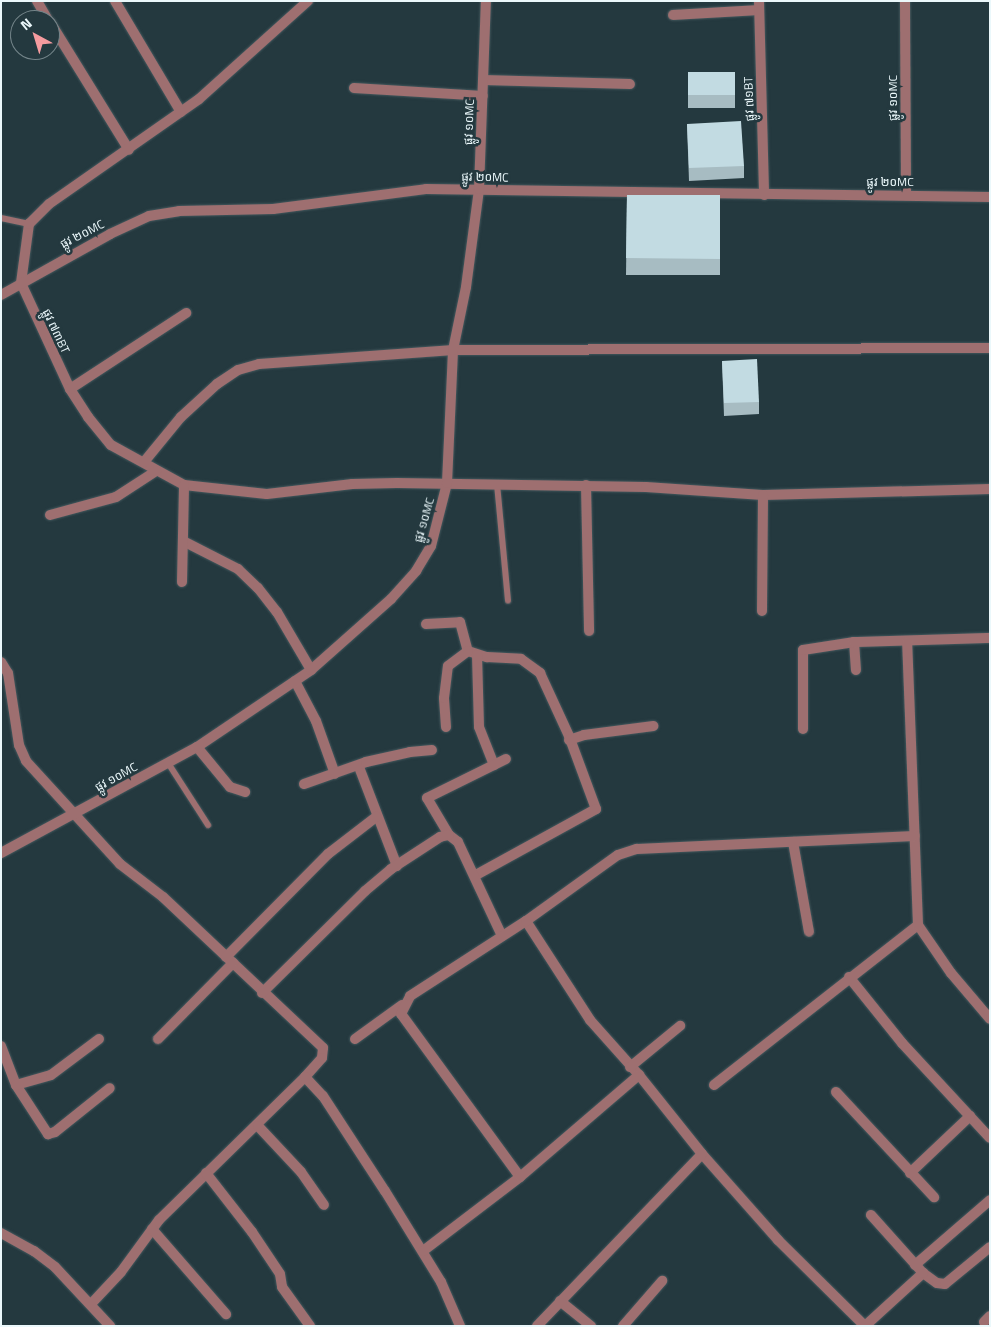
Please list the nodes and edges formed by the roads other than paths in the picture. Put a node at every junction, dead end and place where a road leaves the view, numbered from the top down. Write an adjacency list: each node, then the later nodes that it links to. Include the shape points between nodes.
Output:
1 (115, 1): 12 (street)
2 (486, 1): 8 (street, ផ្លូវ ១០MC)
3 (904, 1): 15 (street, ផ្លូវ ១០MC)
4 (302, 3): 12 (street)
5 (759, 6): 6 (street); 16 (street, ផ្លូវ ៧១BT)
6 (673, 15)
7 (60, 39): 13 (street)
8 (483, 80): 9 (street); 11 (street, ផ្លូវ ១០MC)
9 (630, 84)
10 (354, 88): 11 (street)
11 (483, 96): 14 (street, ផ្លូវ ១០MC)
12 (181, 112): 13 (street)
13 (129, 150): 19 (street, via 70,188)
14 (479, 189): 16 (street, ផ្លូវ ២០MC); 20 (street, ផ្លូវ ២០MC, via 426,189 273,209 178,211 149,216); 24 (street, ផ្លូវ ១០MC, via 466,288)
15 (906, 194): 16 (street, ផ្លូវ ២០MC); 17 (street, ផ្លូវ ២០MC)
16 (764, 196)
17 (990, 197)
18 (1, 218): 19 (lane)
19 (29, 224): 20 (street)
20 (21, 283): 21 (street, ផ្លូវ ២០MC); 25 (street, ផ្លូវ ៧៣BT)
21 (1, 295)
22 (186, 313): 25 (street)
23 (990, 348): 24 (street)
24 (453, 350): 26 (street, via 259,364 238,370 217,384 181,417); 28 (street, ផ្លូវ ១០MC)
25 (70, 389): 26 (street, ផ្លូវ ៧៣BT, via 110,445)
26 (144, 462): 27 (street, ផ្លូវ ៧៣BT)
27 (156, 471): 30 (street, ផ្លូវ ៧៣BT); 34 (street, via 116,497)
28 (447, 483): 29 (street, ផ្លូវ ៧៣BT); 30 (street, ផ្លូវ ៧៣BT, via 352,484 267,494); 46 (street, ផ្លូវ ១០MC, via 431,546 416,571 354,636)
29 (497, 484): 31 (street, ផ្លូវ ៧៣BT); 37 (lane)
30 (184, 485): 35 (street)
31 (586, 486): 33 (street, ផ្លូវ ៧៣BT); 40 (street)
32 (990, 489): 33 (street, ផ្លូវ ៧៣BT)
33 (763, 495): 38 (street)
34 (50, 515)
35 (183, 541): 36 (street); 46 (street, via 238,569 258,588 277,612)
36 (182, 582)
37 (508, 600)
38 (762, 611)
39 (426, 624): 44 (street, via 460,622)
40 (589, 631)
41 (990, 638): 43 (street)
42 (854, 642): 43 (street); 47 (street); 51 (street, via 803,650)
43 (907, 642): 66 (street)
44 (472, 653): 50 (street, via 448,666 444,698); 52 (street, via 529,663 540,673); 57 (street, via 479,727)
45 (1, 662): 62 (street, via 8,673 26,762)
46 (311, 670): 48 (street, ផ្លូវ ១០MC)
47 (856, 670)
48 (295, 681): 53 (street, ផ្លូវ ១០MC); 59 (street, via 316,721)
49 (653, 726): 52 (street)
50 (446, 727)
51 (802, 729)
52 (569, 740): 70 (street, via 596,809)
53 (197, 747): 56 (street, ផ្លូវ ១០MC); 61 (street, via 230,788)
54 (432, 750): 58 (street, via 366,762)
55 (506, 759): 57 (street)
56 (168, 763): 62 (street, ផ្លូវ ១០MC); 64 (lane)
57 (494, 765): 65 (street, via 427,798)
58 (358, 767): 59 (street); 63 (street)
59 (335, 774): 60 (street)
60 (304, 784)
61 (245, 792)
62 (74, 815): 68 (street, ផ្លូវ ១០MC); 75 (street, via 120,864 163,897)
63 (376, 817): 69 (street); 75 (street, via 328,854)
64 (208, 825)
65 (449, 835): 69 (street, via 440,837); 70 (street, via 458,842)
66 (915, 836): 67 (street); 72 (street)
67 (793, 842): 71 (street, via 637,849 618,855); 73 (street)
68 (1, 853)
69 (397, 866): 77 (street, via 365,892)
70 (476, 875): 74 (street)
71 (526, 921): 74 (street); 85 (street, via 590,1020)
72 (918, 925): 76 (street); 79 (street, via 951,973)
73 (809, 932)
74 (502, 936): 78 (street, via 410,996)
75 (229, 960): 77 (street); 81 (street)
76 (848, 977): 89 (street); 92 (street, via 902,1043)
77 (262, 993): 87 (street, via 323,1048 322,1058)
78 (402, 1005): 82 (street); 98 (street, via 401,1014 407,1025)
79 (990, 1019)
80 (680, 1026): 85 (street)
81 (158, 1039)
82 (355, 1039)
83 (100, 1040): 88 (street, via 51,1075)
84 (1, 1046): 88 (street)
85 (630, 1067): 86 (street)
86 (640, 1075): 95 (street); 98 (street)
87 (305, 1077): 93 (street); 106 (street, via 323,1096)
88 (16, 1085): 90 (street, via 48,1134 55,1132)
89 (714, 1085)
90 (110, 1088)
91 (836, 1092): 97 (street)
92 (970, 1116): 94 (street); 97 (street)
93 (258, 1126): 96 (street); 101 (street, via 301,1172)
94 (990, 1138)
95 (702, 1154): 110 (street); 119 (street, via 778,1240)
96 (206, 1173): 103 (street); 113 (street, via 280,1274 282,1287)
97 (910, 1174): 99 (street)
98 (520, 1177): 106 (street)
99 (934, 1197)
100 (990, 1200): 107 (street)
101 (324, 1205)
102 (871, 1216): 107 (street)
103 (152, 1229): 111 (street, via 121,1272); 112 (street)
104 (1, 1233): 111 (street, via 34,1251)
105 (990, 1247): 108 (street, via 945,1284 937,1283)
106 (422, 1251): 115 (street)
107 (915, 1265): 108 (street)
108 (923, 1273): 119 (street)
109 (662, 1280): 118 (street)
110 (560, 1300): 116 (street); 117 (street)
111 (91, 1304): 114 (street)
112 (226, 1314)
113 (305, 1324)
114 (110, 1326)
115 (460, 1326)
116 (536, 1326)
117 (591, 1326)
118 (623, 1326)
119 (865, 1326)

